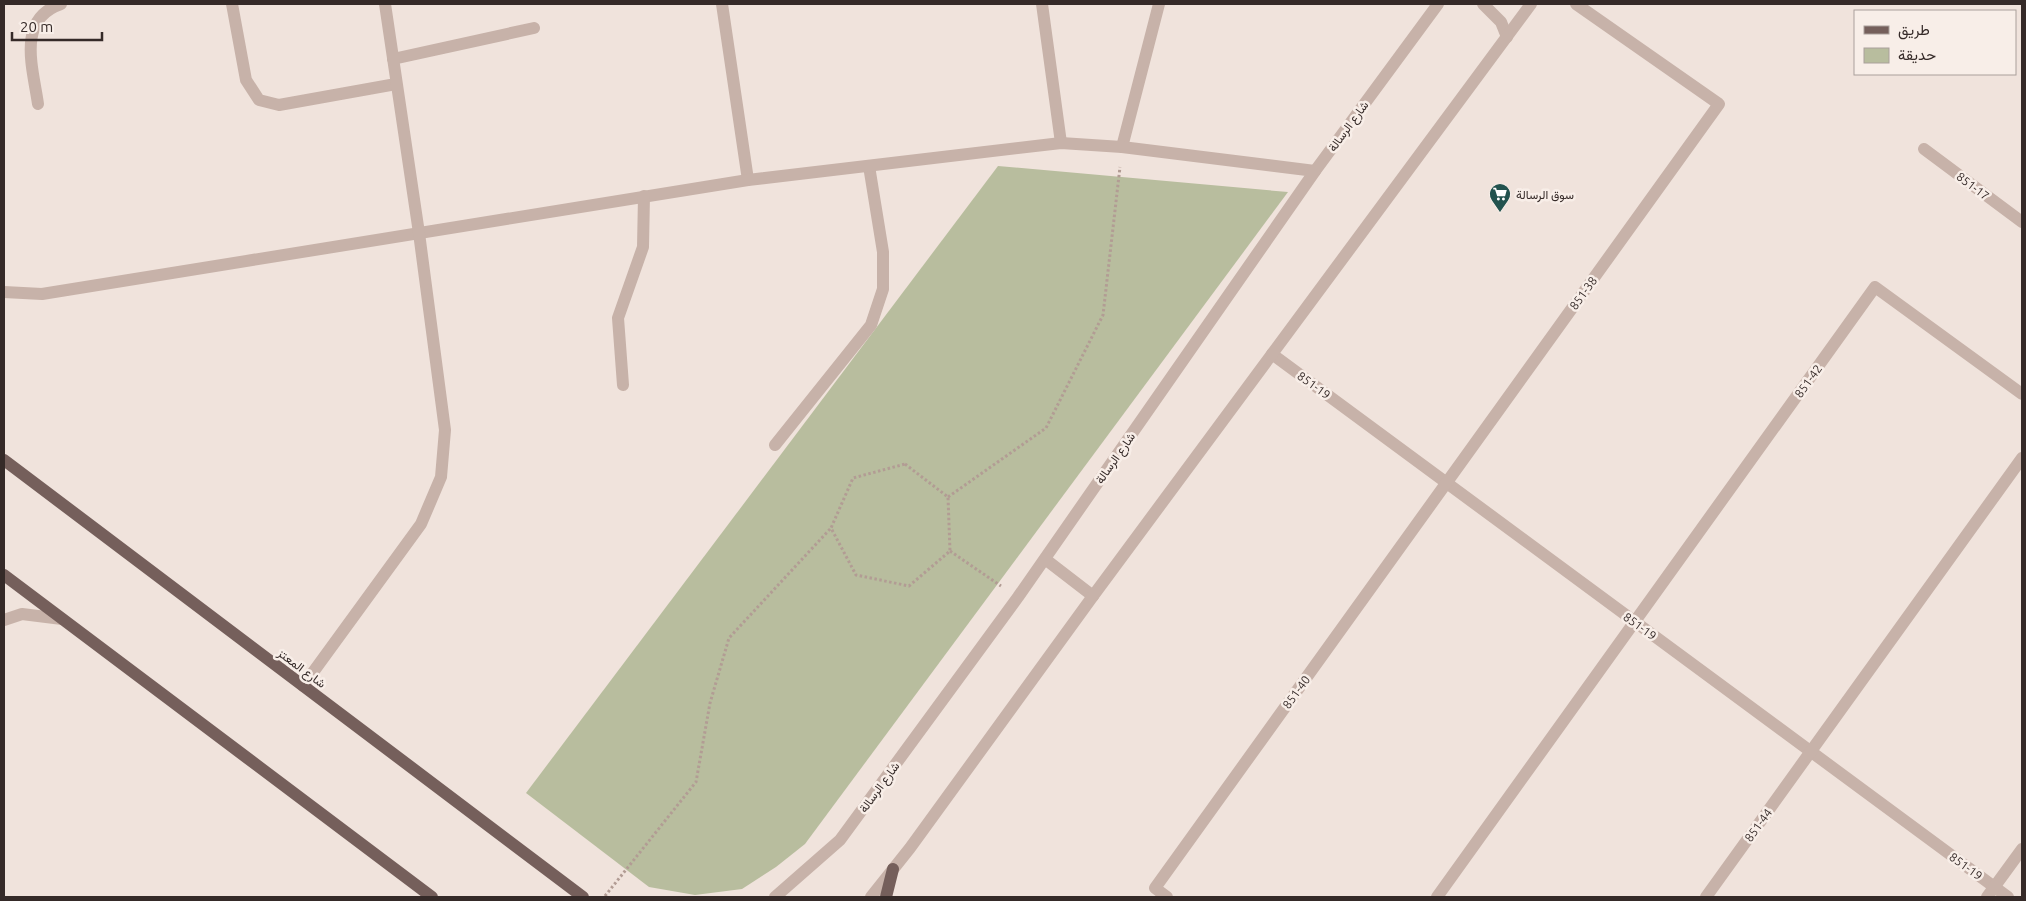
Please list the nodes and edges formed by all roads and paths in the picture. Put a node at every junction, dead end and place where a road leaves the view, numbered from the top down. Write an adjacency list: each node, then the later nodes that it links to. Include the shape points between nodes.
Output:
1 (61, 4): 15 (street, via 48,8 35,23 29,45)
2 (232, 4): 14 (street, via 246,80 259,100 279,105)
3 (385, 4): 13 (street)
4 (722, 4): 21 (street)
5 (1042, 4): 16 (street)
6 (1159, 4): 17 (street)
7 (1438, 4): 20 (street, شارع الرسالة)
8 (1483, 4): 12 (street, via 1501,22)
9 (1531, 4): 12 (street)
10 (1576, 4): 32 (street, 851-38, via 1719,104)
11 (534, 28): 13 (street)
12 (1507, 37): 26 (street)
13 (393, 58): 14 (street)
14 (396, 84): 24 (street)
15 (38, 104)
16 (1061, 143): 17 (street); 19 (street)
17 (1122, 147): 20 (street); 33 (path, via 1103,315 1046,428)
18 (1924, 149): 23 (street, 851-17)
19 (869, 166): 21 (street); 29 (street, via 883,270 883,289 871,325)
20 (1314, 171): 36 (street, شارع الرسالة)
21 (748, 180): 22 (street)
22 (644, 196): 24 (street); 27 (street, via 643,247 618,318)
23 (2022, 222)
24 (419, 232): 25 (street, via 42,294); 43 (street, via 445,430 441,477 421,524)
25 (4, 292)
26 (1272, 354): 32 (street, 851-19); 38 (street)
27 (623, 385)
28 (2022, 394): 42 (street, 851-42, via 1875,287)
29 (775, 445)
30 (2022, 458): 44 (street)
31 (4, 460): 43 (main road, شارع المعتز)
32 (1447, 482): 42 (street, 851-19); 54 (street, 851-40, via 1155,888)
33 (948, 497): 34 (path, via 905,464 853,478); 35 (path)
34 (831, 528): 35 (path, via 856,576 909,586); 50 (path, via 729,638 710,704 696,782)
35 (950, 551): 39 (path)
36 (1045, 559): 38 (street); 39 (street, شارع الرسالة)
37 (4, 575): 40 (main road)
38 (1093, 596): 46 (street)
39 (1018, 597): 51 (street, شارع الرسالة, via 840,840)
40 (62, 619): 41 (street, via 22,614); 48 (main road)
41 (4, 620)
42 (1635, 622): 44 (street, 851-19); 55 (street)
43 (303, 686): 49 (main road, شارع المعتز)
44 (1811, 752): 47 (street, 851-19); 56 (street, 851-44)
45 (2022, 848): 47 (street)
46 (893, 869): 52 (street); 53 (main road)
47 (1991, 892): 57 (street, 851-19)
48 (432, 897)
49 (583, 897)
50 (604, 897)
51 (775, 897)
52 (871, 897)
53 (886, 897)
54 (1168, 897)
55 (1437, 897)
56 (1706, 897)
57 (2008, 897)

